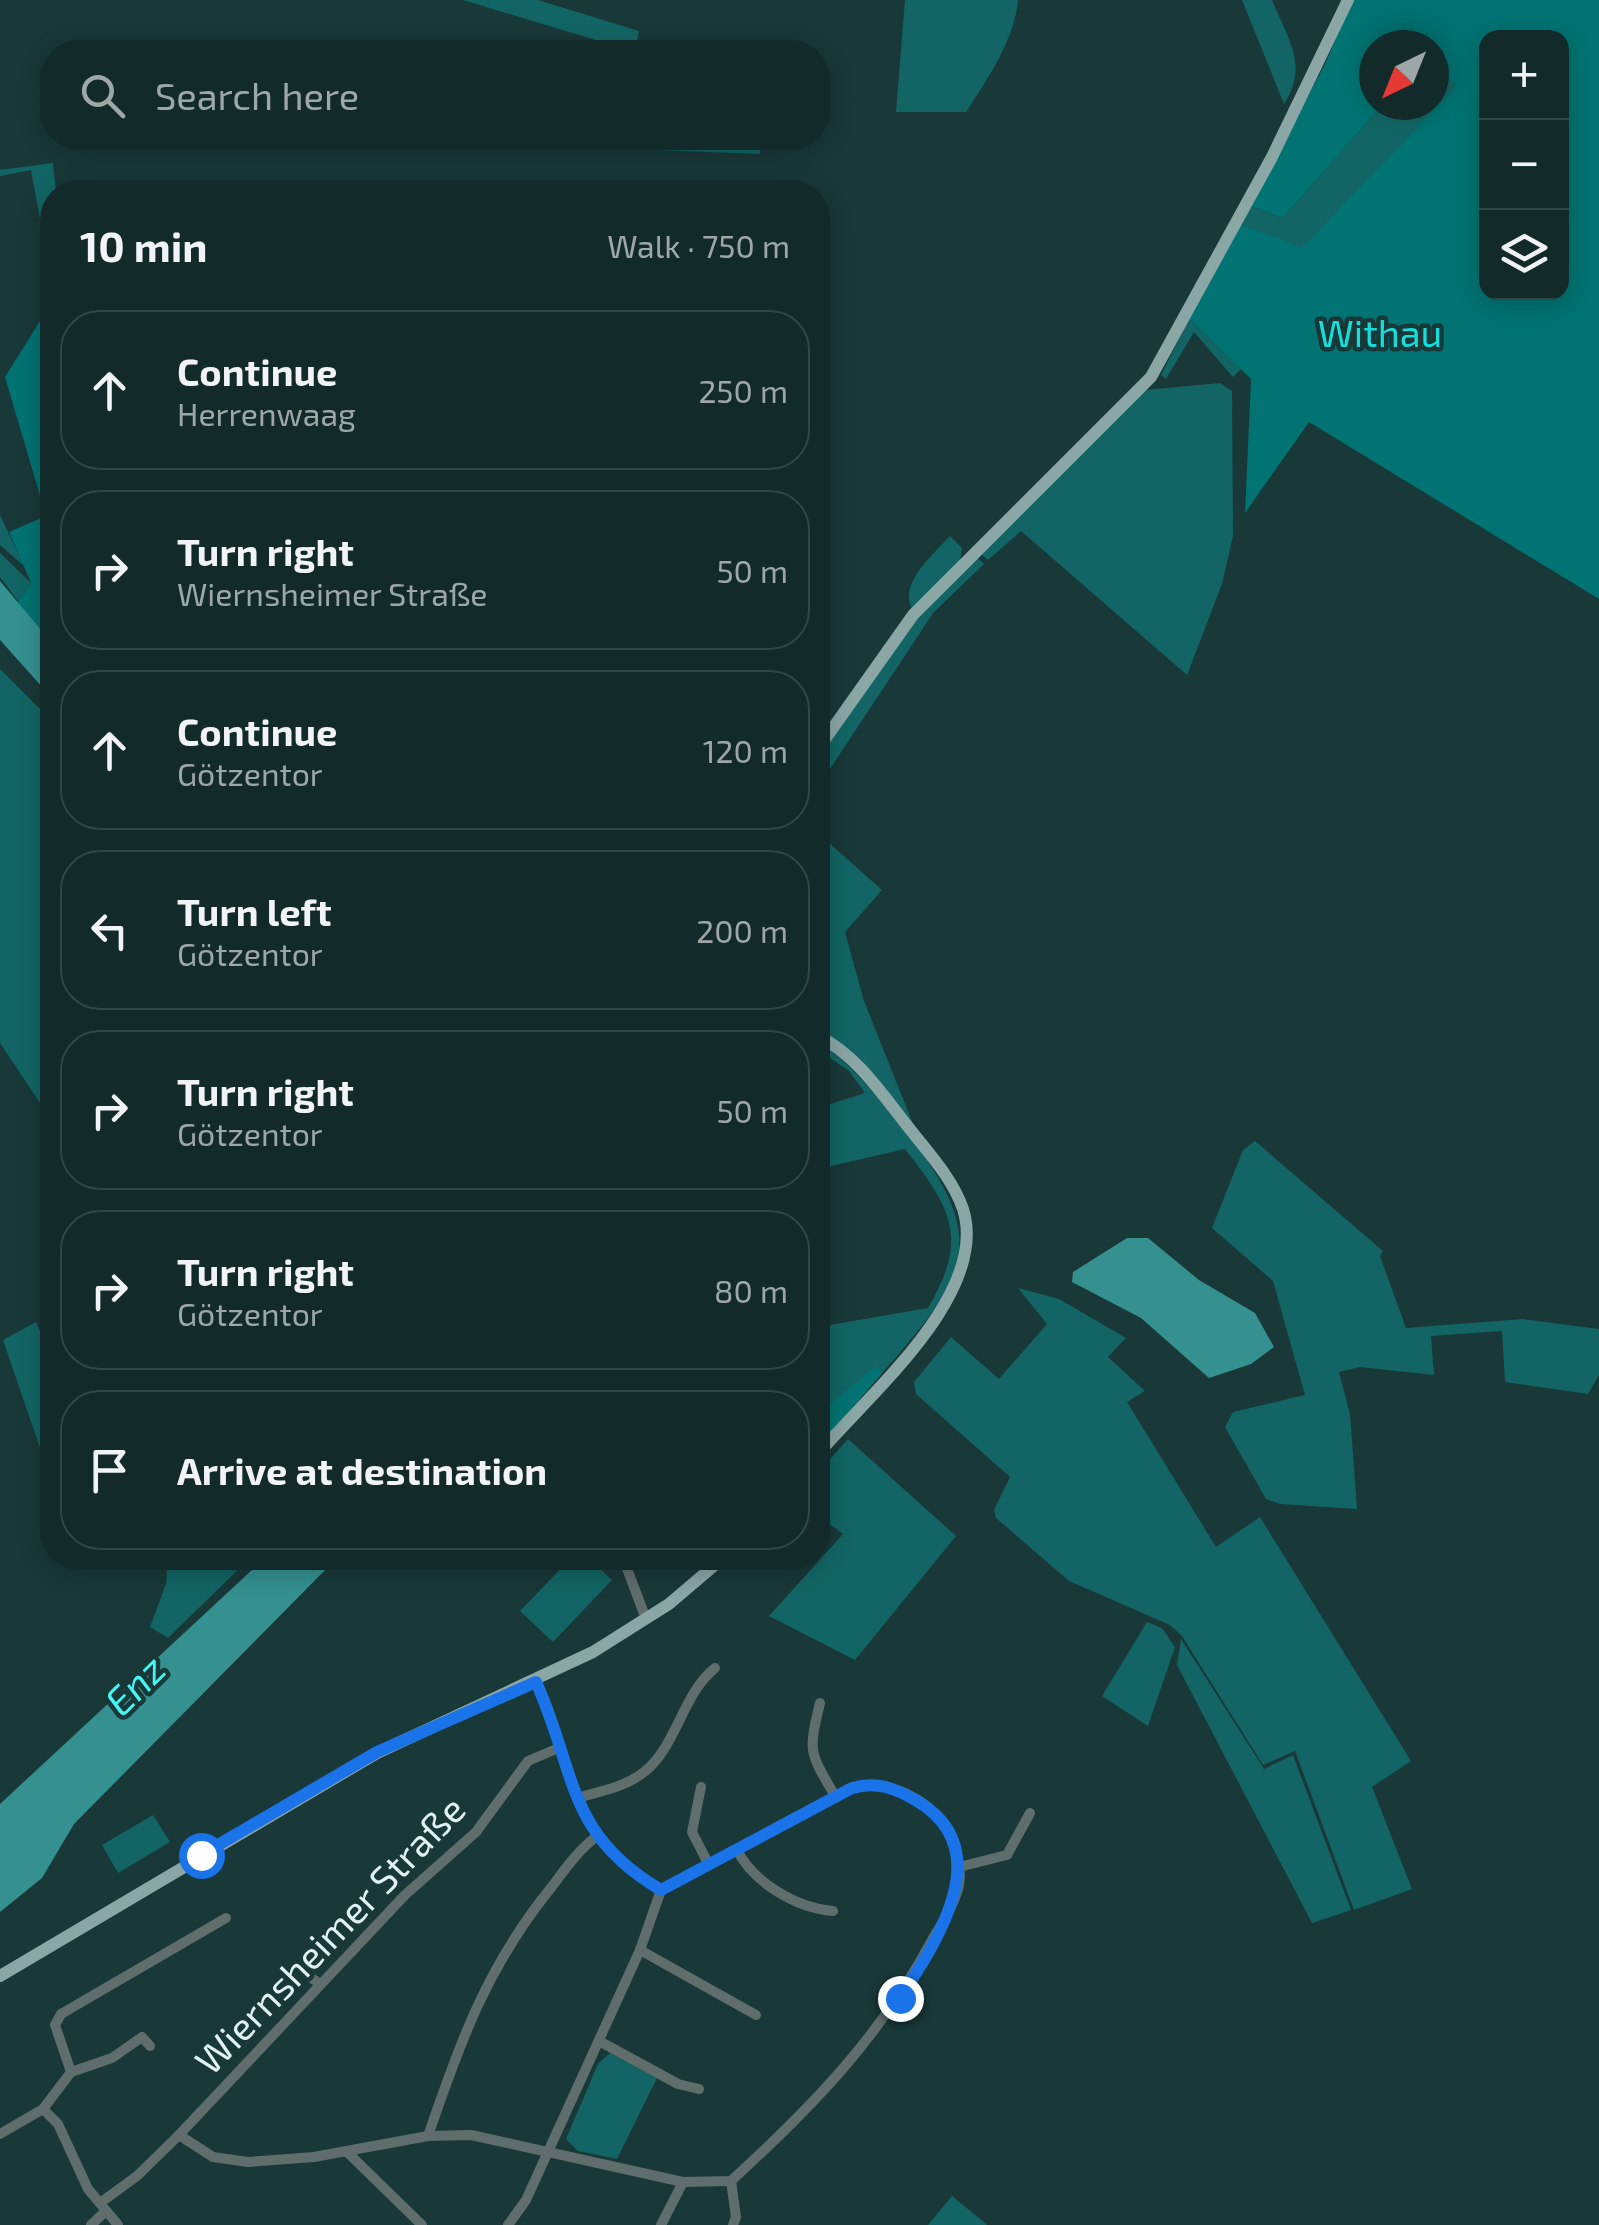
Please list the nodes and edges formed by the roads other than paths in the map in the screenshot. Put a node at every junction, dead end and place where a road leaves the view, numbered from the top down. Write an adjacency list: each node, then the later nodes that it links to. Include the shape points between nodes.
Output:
1 (1348, 0): 2 (main road, via 1151,377 914,615)
2 (830, 732)
3 (830, 1045): 4 (main road, via 859,1067 946,1176 959,1200 967,1246 946,1306)
4 (830, 1440)
5 (628, 1570): 7 (street)
6 (708, 1570): 7 (main road)
7 (646, 1619): 9 (main road)
8 (715, 1668): 14 (street, via 700,1681 648,1769)
9 (536, 1682): 11 (street); 25 (main road, via 377,1752)
10 (820, 1703): 13 (street, via 809,1736)
11 (561, 1747): 14 (street); 26 (street, Wiernsheimer Straße, via 528,1762 476,1832)
12 (700, 1787): 18 (street, via 692,1832)
13 (835, 1796): 17 (street); 19 (street, via 870,1783 912,1798 940,1819)
14 (578, 1798): 16 (street)
15 (1030, 1813): 19 (street, via 1007,1855)
16 (596, 1838): 20 (street); 35 (street, via 501,1956 466,2026)
17 (736, 1850): 18 (street); 21 (street, via 755,1878 816,1910)
18 (708, 1866): 20 (street)
19 (960, 1867): 38 (street, via 956,1893 905,1990 850,2064)
20 (661, 1890): 23 (street)
21 (833, 1911)
22 (226, 1918): 30 (street, via 61,2014 55,2025)
23 (640, 1950): 27 (street); 28 (street)
24 (306, 1974): 26 (street)
25 (0, 1976)
26 (320, 1984): 34 (street, Wiernsheimer Straße)
27 (756, 2015)
28 (598, 2040): 31 (street); 37 (street)
29 (150, 2046): 30 (street, via 142,2037 112,2058)
30 (71, 2072): 32 (street)
31 (699, 2089)
32 (43, 2109): 33 (street); 40 (street)
33 (0, 2134)
34 (179, 2136): 36 (street, via 213,2157 248,2162); 40 (street, Wiernsheimer Straße)
35 (428, 2136): 36 (street); 37 (street, via 470,2135)
36 (346, 2152): 43 (street)
37 (546, 2152): 39 (street); 44 (street)
38 (731, 2181): 39 (street); 46 (street)
39 (683, 2182): 45 (street)
40 (103, 2207): 41 (street, Wiernsheimer Straße); 42 (street)
41 (91, 2225)
42 (118, 2225)
43 (422, 2225)
44 (508, 2225)
45 (661, 2225)
46 (733, 2225)

